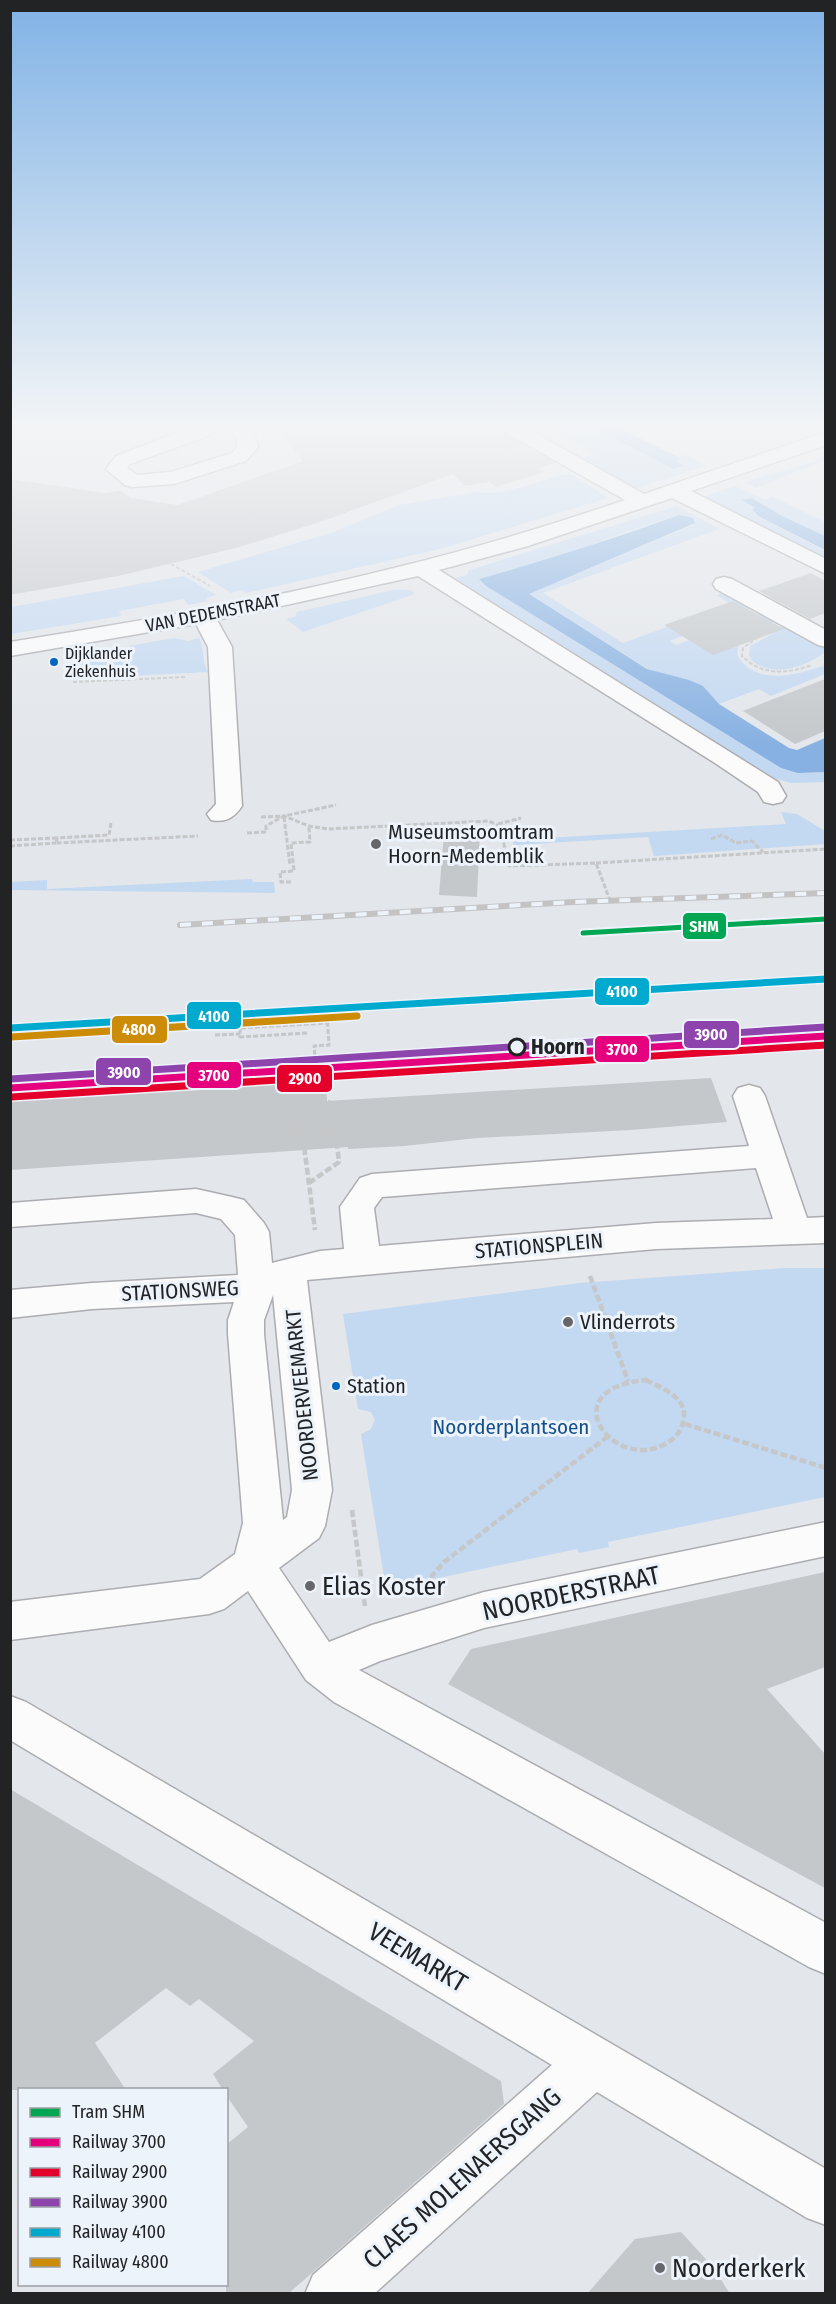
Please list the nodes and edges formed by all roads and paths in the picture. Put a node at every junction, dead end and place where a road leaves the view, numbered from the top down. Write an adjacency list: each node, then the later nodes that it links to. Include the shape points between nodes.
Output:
1 (549, 532): 3 (street, VAN DEDEMSTRAAT)
2 (754, 532): 4 (street)
3 (421, 568): 7 (street, VAN DEDEMSTRAAT); 13 (street, via 724,758 769,788)
4 (825, 568)
5 (724, 584): 6 (street)
6 (775, 612): 8 (street); 10 (path, via 772,630 742,648 742,656 753,666 777,673)
7 (203, 616): 9 (street, VAN DEDEMSTRAAT); 11 (street, via 220,647)
8 (825, 640)
9 (10, 649)
10 (816, 663)
11 (223, 675): 12 (path); 15 (street, via 228,806)
12 (73, 682)
13 (773, 796)
14 (336, 805): 16 (path)
15 (220, 814)
16 (284, 816): 20 (path); 21 (path, via 266,825 266,832); 31 (path)
17 (521, 818): 19 (path)
18 (111, 823): 23 (path, via 109,836)
19 (497, 825): 20 (path, via 489,821 328,829); 30 (path, via 509,866)
20 (309, 826): 32 (path, via 310,842 291,843 294,871 280,872 281,882)
21 (242, 833)
22 (207, 835): 26 (path)
23 (57, 838): 25 (path); 26 (path)
24 (711, 839): 29 (path, via 722,834 736,843 752,841)
25 (10, 840)
26 (56, 843): 27 (path)
27 (10, 846)
28 (825, 849): 29 (path)
29 (763, 852): 30 (path)
30 (596, 863): 33 (path)
31 (290, 865)
32 (291, 882)
33 (611, 903)
34 (327, 1015): 35 (path)
35 (328, 1023): 37 (path, via 240,1028); 42 (path, via 329,1045 314,1046 314,1053 319,1095 333,1104)
36 (307, 1033): 37 (path)
37 (240, 1034): 38 (path)
38 (215, 1035)
39 (311, 1093): 41 (path)
40 (749, 1096): 43 (street)
41 (312, 1104): 42 (path, via 293,1105 292,1081 294,1134); 44 (path, bridge, via 312,1113 300,1114)
42 (336, 1132): 45 (path, via 339,1162)
43 (769, 1156): 47 (street); 48 (street, via 372,1186 357,1207)
44 (307, 1166)
45 (309, 1183)
46 (10, 1215): 50 (street, STATIONSWEG, via 196,1201 232,1209 252,1232)
47 (809, 1229): 48 (street, STATIONSPLEIN, via 656,1236)
48 (363, 1260): 50 (street, STATIONSPLEIN, via 320,1264)
49 (590, 1274): 52 (path)
50 (273, 1279): 51 (street, STATIONSWEG); 58 (street, NOORDERVEEMARKT, via 246,1320 263,1524); 58 (street, NOORDERVEEMARKT, via 312,1490 304,1526)
51 (10, 1304)
52 (628, 1381): 53 (path, via 646,1380 663,1386 676,1396 684,1410); 54 (path, via 602,1395 596,1408 598,1422)
53 (685, 1424): 54 (path, via 679,1437 652,1451 618,1445); 55 (path)
54 (607, 1437): 59 (path, via 444,1562)
55 (825, 1468)
56 (351, 1501): 61 (path)
57 (825, 1539): 61 (street, NOORDERSTRAAT, via 484,1610)
58 (253, 1564): 60 (street, NOORDERVEEMARKT, via 209,1596); 62 (street)
59 (422, 1587)
60 (10, 1621)
61 (372, 1644): 62 (street, NOORDERSTRAAT)
62 (321, 1666): 64 (street, via 349,1688)
63 (10, 1716): 65 (street, VEEMARKT)
64 (825, 1950)
65 (593, 2062): 66 (street, VEEMARKT); 67 (street, CLAES MOLENAERSGANG)
66 (825, 2199)
67 (332, 2294)

